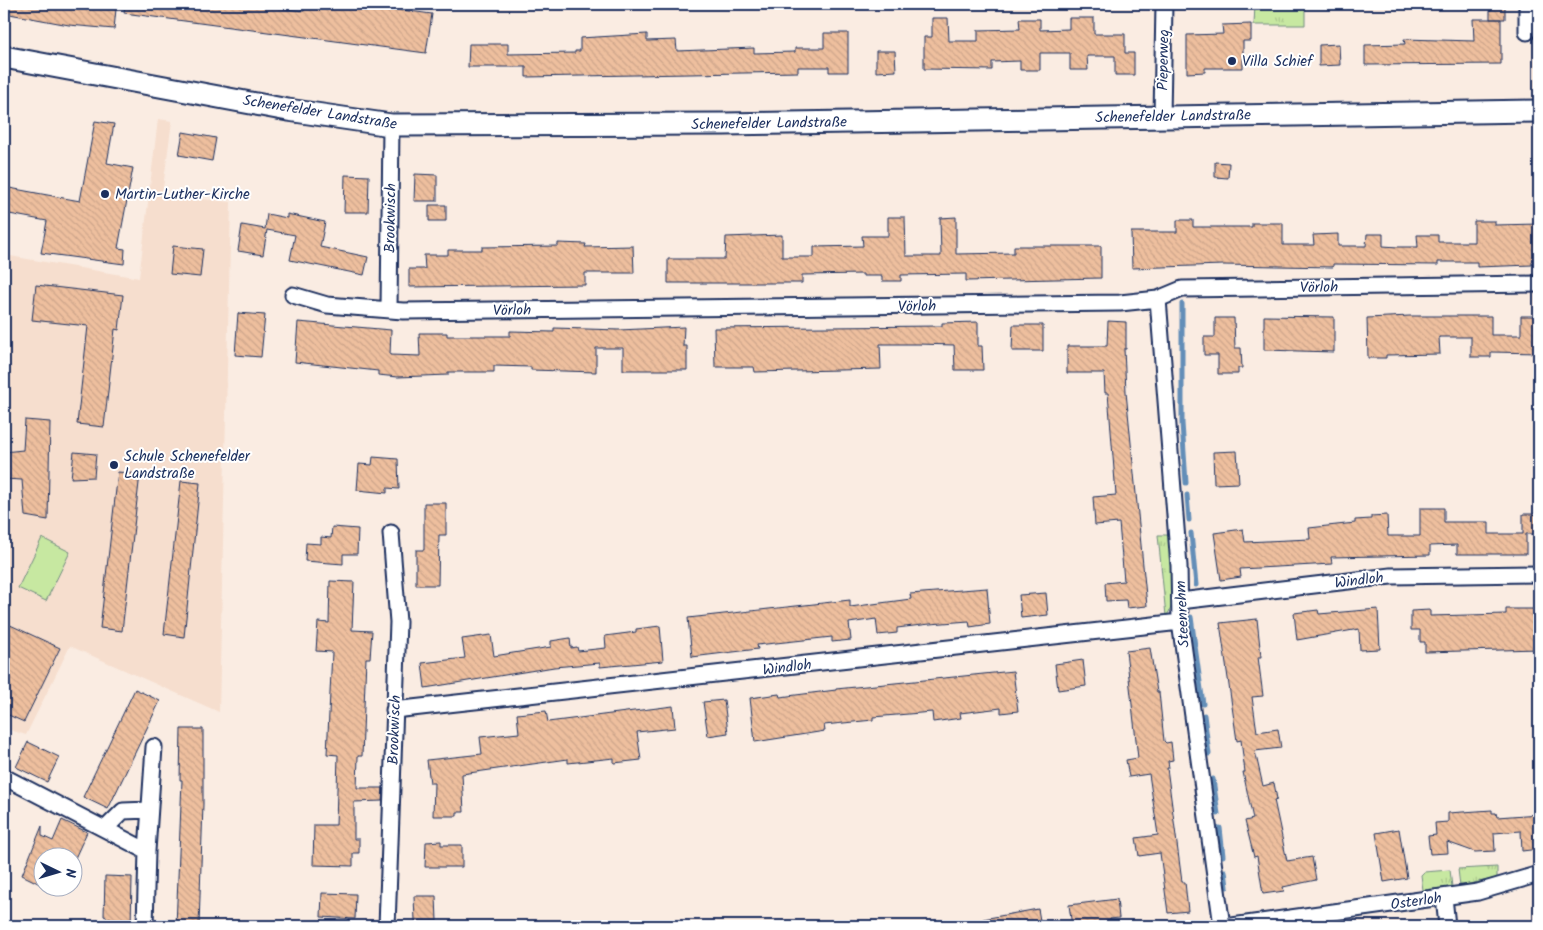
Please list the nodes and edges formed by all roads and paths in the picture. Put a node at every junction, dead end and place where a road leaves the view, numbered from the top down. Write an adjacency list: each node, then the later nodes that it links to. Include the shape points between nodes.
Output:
1 (1164, 4): 6 (street, Pieperweg)
2 (1527, 4): 3 (street)
3 (1527, 32)
4 (4, 57): 7 (main road, Schenefelder Landstraße, via 288,110)
5 (1539, 111): 6 (main road, Schenefelder Landstraße)
6 (1162, 117): 7 (main road, Schenefelder Landstraße)
7 (391, 125): 11 (street, Brookwisch)
8 (1539, 284): 10 (street, Vörloh, via 1182,289)
9 (293, 295): 11 (street, Vörloh, via 327,305)
10 (1158, 299): 11 (street, Vörloh, via 1120,303 955,306); 14 (street, Steenrehm)
11 (389, 310)
12 (391, 533): 16 (street, Brookwisch, via 398,622)
13 (1539, 574): 14 (street, Windloh, via 1392,576)
14 (1180, 601): 15 (street, Steenrehm)
15 (1180, 622): 16 (street, Windloh); 27 (street, Steenrehm)
16 (394, 710): 26 (street, Brookwisch)
17 (154, 747): 19 (street)
18 (4, 777): 20 (street)
19 (149, 810): 20 (street, via 123,811); 21 (street)
20 (106, 828): 21 (street)
21 (146, 851): 25 (street)
22 (1539, 874): 23 (street, Osterloh, via 1478,892)
23 (1444, 897): 24 (street, Osterloh); 29 (street)
24 (1262, 924): 28 (street, Osterloh)
25 (145, 926)
26 (387, 926)
27 (1222, 926)
28 (1232, 926)
29 (1448, 926)

